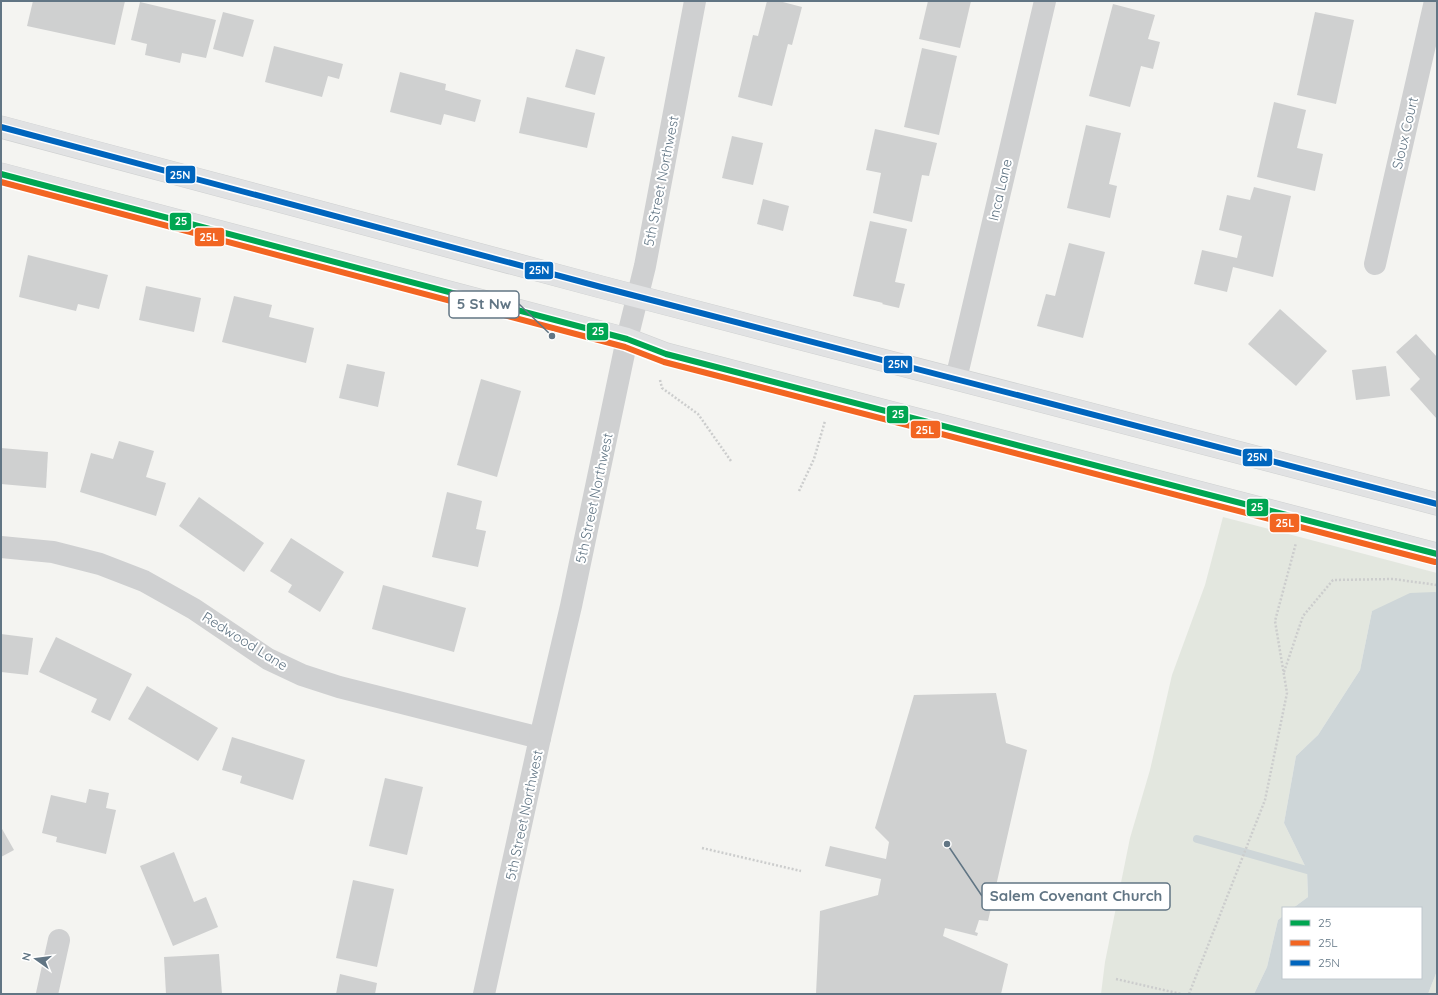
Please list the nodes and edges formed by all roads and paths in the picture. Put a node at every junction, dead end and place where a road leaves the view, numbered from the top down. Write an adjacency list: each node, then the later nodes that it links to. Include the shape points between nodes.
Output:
1 (694, 1): 7 (street, 5th Street Northwest, via 645,266)
2 (1045, 1): 9 (street, Inca Lane)
3 (1435, 1): 6 (street, Sioux Court)
4 (1, 127): 7 (main road)
5 (1, 174): 8 (main road)
6 (1375, 264)
7 (637, 296): 8 (street, 5th Street Northwest); 9 (main road)
8 (627, 339): 11 (main road, via 666,354); 20 (street, 5th Street Northwest, via 571,606)
9 (956, 379): 14 (main road)
10 (660, 380): 12 (path, via 662,388 698,414)
11 (832, 397): 13 (path, via 814,459); 15 (main road)
12 (731, 461)
13 (799, 492)
14 (1437, 504)
15 (1302, 520): 17 (main road); 19 (path, via 1275,621)
16 (1, 547): 20 (street, Redwood Lane, via 53,552 100,564 144,581 194,609 268,659 302,676)
17 (1437, 554)
18 (1437, 585): 19 (path, via 1393,579 1333,580 1303,616)
19 (1284, 672): 28 (path, via 1287,693 1265,800)
20 (540, 738): 26 (street, 5th Street Northwest)
21 (702, 848): 22 (path)
22 (801, 871)
23 (59, 940): 25 (street)
24 (1116, 980): 27 (path)
25 (46, 994)
26 (484, 994)
27 (1181, 994)
28 (1189, 994)

